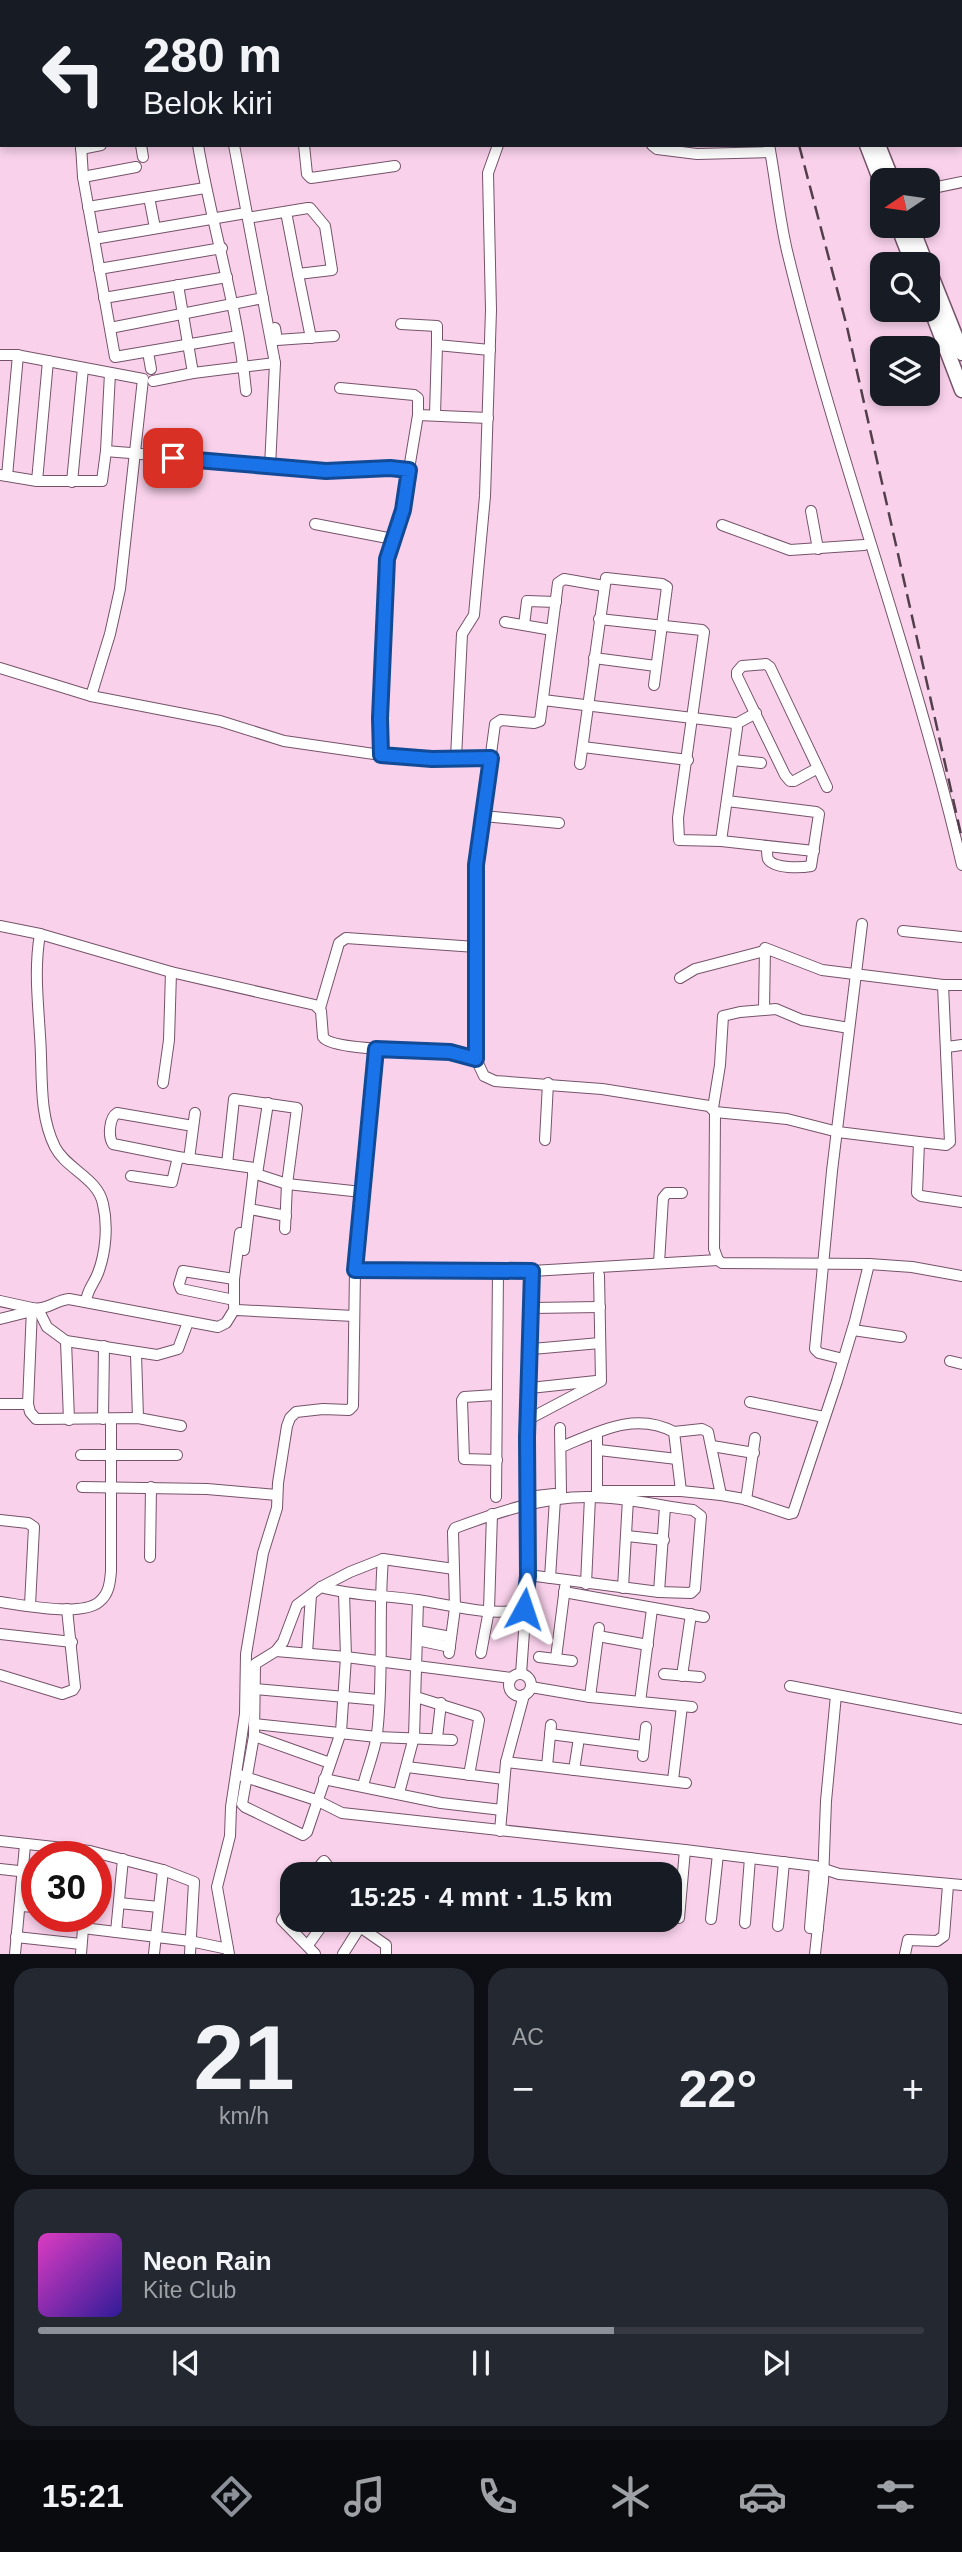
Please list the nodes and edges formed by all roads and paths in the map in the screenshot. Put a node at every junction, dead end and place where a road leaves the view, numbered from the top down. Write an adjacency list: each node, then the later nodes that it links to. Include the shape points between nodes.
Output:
1 (81, 147): 16 (street)
2 (141, 147): 11 (street)
3 (198, 147): 19 (street)
4 (234, 147): 22 (street)
5 (304, 147): 12 (street, via 311,178)
6 (497, 147): 45 (street, via 488,173)
7 (654, 147): 10 (street, via 697,153)
8 (868, 147): 14 (highway)
9 (879, 147): 15 (highway)
10 (770, 149): 72 (street, via 787,251)
11 (143, 157)
12 (395, 166)
13 (136, 167): 16 (street)
14 (876, 168)
15 (887, 168)
16 (83, 177): 21 (street)
17 (962, 182): 18 (street)
18 (940, 187)
19 (205, 188): 20 (street); 24 (street)
20 (149, 197): 21 (street); 25 (street)
21 (88, 207): 26 (street)
22 (248, 212): 23 (street); 24 (street); 33 (street); 42 (street, via 277,340)
23 (286, 212): 29 (street); 29 (street, via 309,208 326,226 332,270)
24 (213, 218): 25 (street); 27 (street)
25 (155, 228): 26 (street)
26 (94, 239): 28 (street)
27 (222, 248): 28 (street); 30 (street)
28 (99, 269): 32 (street)
29 (298, 274): 42 (street)
30 (227, 277): 31 (street); 35 (street)
31 (178, 285): 32 (street); 36 (street)
32 (104, 298): 39 (street)
33 (263, 298): 35 (street); 51 (street)
34 (940, 298): 47 (highway)
35 (232, 305): 36 (street); 40 (street)
36 (183, 314): 39 (street); 43 (street)
37 (936, 322): 59 (highway)
38 (401, 324): 44 (street, via 437,326)
39 (110, 328): 46 (street, via 115,357)
40 (238, 336): 43 (street); 53 (street)
41 (334, 336): 42 (street)
42 (311, 338)
43 (188, 345): 46 (street); 56 (street)
44 (438, 345): 45 (street); 62 (street)
45 (489, 350): 63 (street)
46 (148, 352): 54 (street)
47 (962, 353)
48 (0, 355): 49 (street)
49 (18, 355): 50 (street); 68 (street)
50 (48, 361): 52 (street); 69 (street)
51 (275, 363): 53 (street); 66 (street)
52 (83, 368): 55 (street); 70 (street)
53 (244, 368): 56 (street); 60 (street)
54 (151, 369)
55 (110, 373): 57 (street); 64 (street)
56 (194, 373): 57 (street)
57 (148, 380): 65 (street)
58 (340, 388): 61 (street, via 414,395)
59 (962, 390)
60 (246, 391)
61 (418, 415): 62 (street); 67 (street)
62 (435, 415): 63 (street)
63 (488, 418): 98 (street, via 474,615 462,634)
64 (106, 451): 65 (street); 70 (street, via 102,481)
65 (136, 453): 66 (street); 90 (street, via 120,589)
66 (270, 467): 67 (street)
67 (409, 470): 75 (street)
68 (4, 476): 69 (street)
69 (37, 481): 70 (street)
70 (72, 482)
71 (811, 511): 77 (street)
72 (863, 516): 76 (street); 78 (street)
73 (315, 524): 75 (street)
74 (722, 525): 77 (street, via 786,550)
75 (393, 538): 97 (street, via 384,598)
76 (864, 545): 77 (street); 78 (street)
77 (818, 549)
78 (875, 562): 112 (street, via 931,743)
79 (604, 586): 80 (street, via 564,579 558,583); 81 (street); 84 (street, via 608,578 666,585)
80 (556, 602): 83 (street, via 527,601); 85 (street)
81 (599, 619): 84 (street); 86 (street)
82 (505, 622): 83 (street)
83 (524, 625): 85 (street)
84 (662, 627): 87 (street); 94 (street, via 704,632)
85 (552, 630): 91 (street)
86 (594, 658): 87 (street); 92 (street)
87 (656, 666): 89 (street)
88 (0, 668): 90 (street)
89 (654, 685)
90 (90, 696): 97 (street, via 220,721 284,741)
91 (543, 699): 92 (street); 99 (street, via 537,723 497,721)
92 (588, 705): 94 (street); 96 (street)
93 (756, 713): 95 (street); 104 (street, via 790,781); 104 (street, via 737,672 742,666 766,664)
94 (693, 717): 95 (street); 100 (street)
95 (736, 724): 101 (street)
96 (583, 747): 100 (street); 103 (street)
97 (381, 755): 98 (street)
98 (456, 758): 99 (street)
99 (491, 758): 107 (street)
100 (688, 760): 109 (street, via 679,840)
101 (733, 760): 102 (street); 106 (street)
102 (761, 763)
103 (580, 764)
104 (818, 768): 105 (street, via 825,789)
105 (837, 781)
106 (727, 801): 109 (street); 111 (street, via 816,812 820,819)
107 (483, 816): 108 (street); 118 (street, via 476,865)
108 (559, 823)
109 (721, 841): 110 (street)
110 (767, 846): 111 (street); 111 (street, via 769,860 784,866 811,866)
111 (814, 851)
112 (962, 865)
113 (862, 924): 121 (street)
114 (0, 926): 116 (street)
115 (903, 932): 117 (street)
116 (40, 934): 120 (street); 165 (street, via 37,1003 46,1119 57,1151 96,1189 104,1207 99,1272)
117 (962, 937)
118 (476, 947): 125 (street, via 346,938 339,943); 131 (street)
119 (764, 951): 121 (street, via 768,948 822,970); 122 (street, via 695,969); 126 (street)
120 (171, 972): 125 (street); 132 (street)
121 (856, 973): 123 (street); 127 (street)
122 (680, 978)
123 (943, 985): 124 (street); 129 (street)
124 (962, 985)
125 (320, 1008): 130 (street, via 326,1042)
126 (764, 1009): 127 (street); 135 (street, via 722,1018)
127 (849, 1028): 138 (street)
128 (962, 1045): 129 (street)
129 (947, 1047): 140 (street, via 950,1142)
130 (376, 1049): 131 (street, via 450,1052); 146 (street)
131 (476, 1059): 133 (street, via 488,1079)
132 (163, 1083)
133 (548, 1083): 135 (street, via 656,1097); 139 (street)
134 (268, 1103): 142 (street, via 234,1099); 143 (street); 145 (street, via 298,1110)
135 (714, 1110): 138 (street, via 787,1119); 154 (street)
136 (195, 1113): 137 (street)
137 (193, 1126): 141 (street); 141 (street, via 114,1114 113,1144)
138 (838, 1132): 140 (street); 155 (street)
139 (545, 1140)
140 (919, 1142): 148 (street, via 917,1193)
141 (183, 1158): 142 (street); 144 (street, via 172,1182)
142 (227, 1164): 143 (street, via 254,1168)
143 (255, 1174): 145 (street); 149 (street)
144 (131, 1176)
145 (287, 1184): 146 (street); 150 (street)
146 (362, 1192): 158 (street)
147 (682, 1193): 156 (street, via 667,1193 663,1198)
148 (962, 1202)
149 (250, 1209): 150 (street); 153 (street)
150 (286, 1216): 151 (street)
151 (285, 1229)
152 (240, 1233): 163 (street)
153 (244, 1250)
154 (718, 1260): 155 (street); 156 (street)
155 (823, 1262): 157 (street); 180 (street, via 815,1349)
156 (659, 1263): 160 (street)
157 (869, 1264): 162 (street); 173 (street)
158 (355, 1270): 159 (street); 170 (street)
159 (498, 1270): 160 (street); 185 (street)
160 (532, 1271): 168 (street)
161 (599, 1275): 167 (street)
162 (962, 1276)
163 (234, 1279): 166 (street); 166 (street, via 183,1272 179,1284 181,1289)
164 (0, 1301): 169 (street)
165 (86, 1302): 169 (street, via 60,1299); 172 (street)
166 (234, 1305): 170 (street); 172 (street, via 226,1323 218,1327)
167 (600, 1307): 168 (street); 176 (street)
168 (532, 1308): 178 (street)
169 (34, 1310): 171 (street); 175 (street); 188 (street)
170 (354, 1316): 213 (street, via 354,1406 296,1412 290,1418)
171 (0, 1319)
172 (188, 1322): 179 (street, via 178,1349 162,1355)
173 (853, 1330): 174 (street); 180 (street)
174 (901, 1337)
175 (66, 1342): 177 (street); 193 (street)
176 (600, 1343): 178 (street); 183 (street)
177 (104, 1346): 179 (street); 191 (street)
178 (532, 1349): 184 (street)
179 (136, 1354): 190 (street)
180 (843, 1359): 189 (street)
181 (950, 1361): 182 (street)
182 (962, 1364)
183 (601, 1381): 184 (street); 192 (street)
184 (530, 1388): 192 (street)
185 (496, 1395): 207 (street); 207 (street, via 462,1400 464,1459)
186 (750, 1402): 189 (street)
187 (0, 1404): 188 (street)
188 (28, 1404): 193 (street, via 36,1419)
189 (824, 1417): 218 (street, via 793,1513)
190 (138, 1418): 191 (street); 194 (street)
191 (107, 1419): 193 (street); 205 (street)
192 (529, 1419): 219 (street)
193 (69, 1420)
194 (181, 1426)
195 (560, 1428): 200 (street)
196 (674, 1432): 197 (street, via 643,1422); 199 (street, via 706,1430); 206 (street)
197 (597, 1433): 200 (street); 201 (street)
198 (755, 1438): 202 (street)
199 (712, 1446): 202 (street); 214 (street)
200 (561, 1447): 215 (street)
201 (598, 1450): 206 (street); 212 (street)
202 (754, 1452): 218 (street)
203 (81, 1454): 205 (street)
204 (177, 1455): 205 (street)
205 (112, 1456): 208 (street)
206 (677, 1459): 211 (street)
207 (497, 1460): 216 (street)
208 (112, 1486): 209 (street); 210 (street); 241 (street, via 108,1591 94,1605)
209 (82, 1487)
210 (150, 1488): 213 (street); 225 (street)
211 (681, 1491): 212 (street); 214 (street)
212 (594, 1494): 215 (street); 217 (street); 230 (street)
213 (277, 1495): 290 (street, via 246,1654 245,1714)
214 (721, 1495): 218 (street)
215 (558, 1496): 219 (street); 229 (street)
216 (496, 1497)
217 (628, 1499): 220 (street); 223 (street)
218 (746, 1500)
219 (527, 1502): 221 (street); 228 (street)
220 (665, 1507): 224 (street); 233 (street, via 693,1510 701,1516 694,1592)
221 (492, 1514): 227 (street, via 453,1530); 244 (street)
222 (0, 1520): 239 (street, via 34,1527)
223 (626, 1536): 224 (street); 232 (street)
224 (664, 1540): 233 (street)
225 (150, 1557)
226 (383, 1559): 227 (street); 231 (street); 236 (street)
227 (454, 1569): 240 (street)
228 (528, 1576): 229 (street); 242 (street)
229 (550, 1578): 230 (street)
230 (586, 1584): 232 (street)
231 (321, 1587): 234 (street); 235 (street)
232 (623, 1588): 233 (street)
233 (659, 1592)
234 (344, 1593): 236 (street); 254 (street)
235 (311, 1595): 251 (street, via 297,1605 284,1642); 252 (street)
236 (380, 1596): 237 (street); 258 (street)
237 (418, 1600): 240 (street); 248 (street)
238 (0, 1602): 239 (street)
239 (30, 1605): 241 (street)
240 (455, 1608): 244 (street); 248 (street, via 450,1645)
241 (67, 1609): 249 (street)
242 (524, 1609): 244 (street); 262 (street)
243 (652, 1609): 245 (street); 250 (street); 256 (street, via 564,1590)
244 (489, 1610): 253 (street)
245 (691, 1615): 246 (street); 263 (street)
246 (704, 1617)
247 (0, 1634): 249 (street)
248 (417, 1635): 259 (street)
249 (72, 1642): 261 (street, via 75,1687 70,1692 62,1694)
250 (648, 1645): 271 (street, via 599,1632); 273 (street)
251 (276, 1651): 252 (street); 266 (street, via 255,1664)
252 (307, 1653): 254 (street)
253 (481, 1653)
254 (345, 1657): 258 (street); 268 (street)
255 (540, 1657): 256 (street)
256 (556, 1658): 257 (street)
257 (572, 1661)
258 (382, 1662): 259 (street); 272 (street)
259 (416, 1665): 262 (street); 270 (street)
260 (664, 1674): 263 (street)
261 (0, 1675)
262 (516, 1676): 267 (street, via 529,1678); 267 (street, via 511,1692 519,1696)
263 (682, 1676): 264 (street)
264 (700, 1677)
265 (790, 1686): 269 (street)
266 (255, 1689): 268 (street); 276 (street)
267 (527, 1691): 271 (street); 285 (street)
268 (341, 1695): 272 (street); 278 (street)
269 (836, 1695): 275 (street); 310 (street)
270 (416, 1697): 274 (street); 281 (street)
271 (590, 1697): 273 (street)
272 (379, 1700): 280 (street)
273 (640, 1702): 295 (street, via 687,1706)
274 (441, 1703): 282 (street); 291 (street, via 478,1718)
275 (962, 1719)
276 (254, 1724): 278 (street); 279 (street)
277 (646, 1727): 283 (street, via 643,1751)
278 (341, 1732): 280 (street); 286 (street)
279 (254, 1736): 286 (street); 292 (street)
280 (377, 1737): 281 (street); 297 (street)
281 (414, 1737): 282 (street); 288 (street)
282 (437, 1738): 284 (street)
283 (579, 1738): 287 (street, via 551,1730); 289 (street)
284 (452, 1740)
285 (506, 1762): 287 (street); 294 (street)
286 (330, 1763): 293 (street)
287 (547, 1766): 289 (street)
288 (407, 1767): 291 (street); 298 (street)
289 (574, 1770): 295 (street)
290 (236, 1773): 292 (street); 333 (street, via 228,1847 217,1887)
291 (469, 1775): 294 (street)
292 (247, 1776): 299 (street); 299 (street, via 243,1806 303,1835)
293 (324, 1779): 297 (street); 299 (street)
294 (504, 1779): 300 (street)
295 (673, 1780): 296 (street)
296 (685, 1783)
297 (363, 1787): 298 (street)
298 (399, 1793): 300 (street)
299 (316, 1800): 301 (street, via 342,1813)
300 (502, 1810): 301 (street)
301 (500, 1831): 304 (street)
302 (0, 1841): 303 (street)
303 (21, 1844)
304 (685, 1850): 305 (street); 314 (street)
305 (718, 1854): 307 (street); 321 (street)
306 (112, 1857): 308 (street)
307 (750, 1858): 309 (street); 322 (street)
308 (122, 1859): 312 (street); 318 (street)
309 (784, 1862): 310 (street); 323 (street)
310 (819, 1866): 315 (street, via 839,1874); 339 (street)
311 (0, 1870): 313 (street)
312 (163, 1870): 320 (street); 330 (street, via 195,1884)
313 (21, 1872)
314 (682, 1884)
315 (948, 1885): 316 (street); 340 (street, via 944,1936 937,1941 908,1940)
316 (962, 1885)
317 (21, 1889): 319 (street)
318 (119, 1903): 320 (street); 325 (street)
319 (20, 1906): 328 (street)
320 (159, 1907): 329 (street)
321 (711, 1919)
322 (745, 1923)
323 (778, 1926)
324 (112, 1931): 325 (street)
325 (116, 1931): 329 (street)
326 (294, 1932): 332 (street)
327 (320, 1932): 332 (street)
328 (16, 1937): 331 (street); 334 (street)
329 (156, 1937): 330 (street); 335 (street)
330 (190, 1941): 333 (street); 336 (street)
331 (81, 1949)
332 (311, 1949)
333 (228, 1951)
334 (15, 1954)
335 (154, 1954)
336 (190, 1954)
337 (343, 1954): 338 (street, via 360,1927 386,1945)
338 (386, 1954)
339 (816, 1954)
340 (905, 1954)

